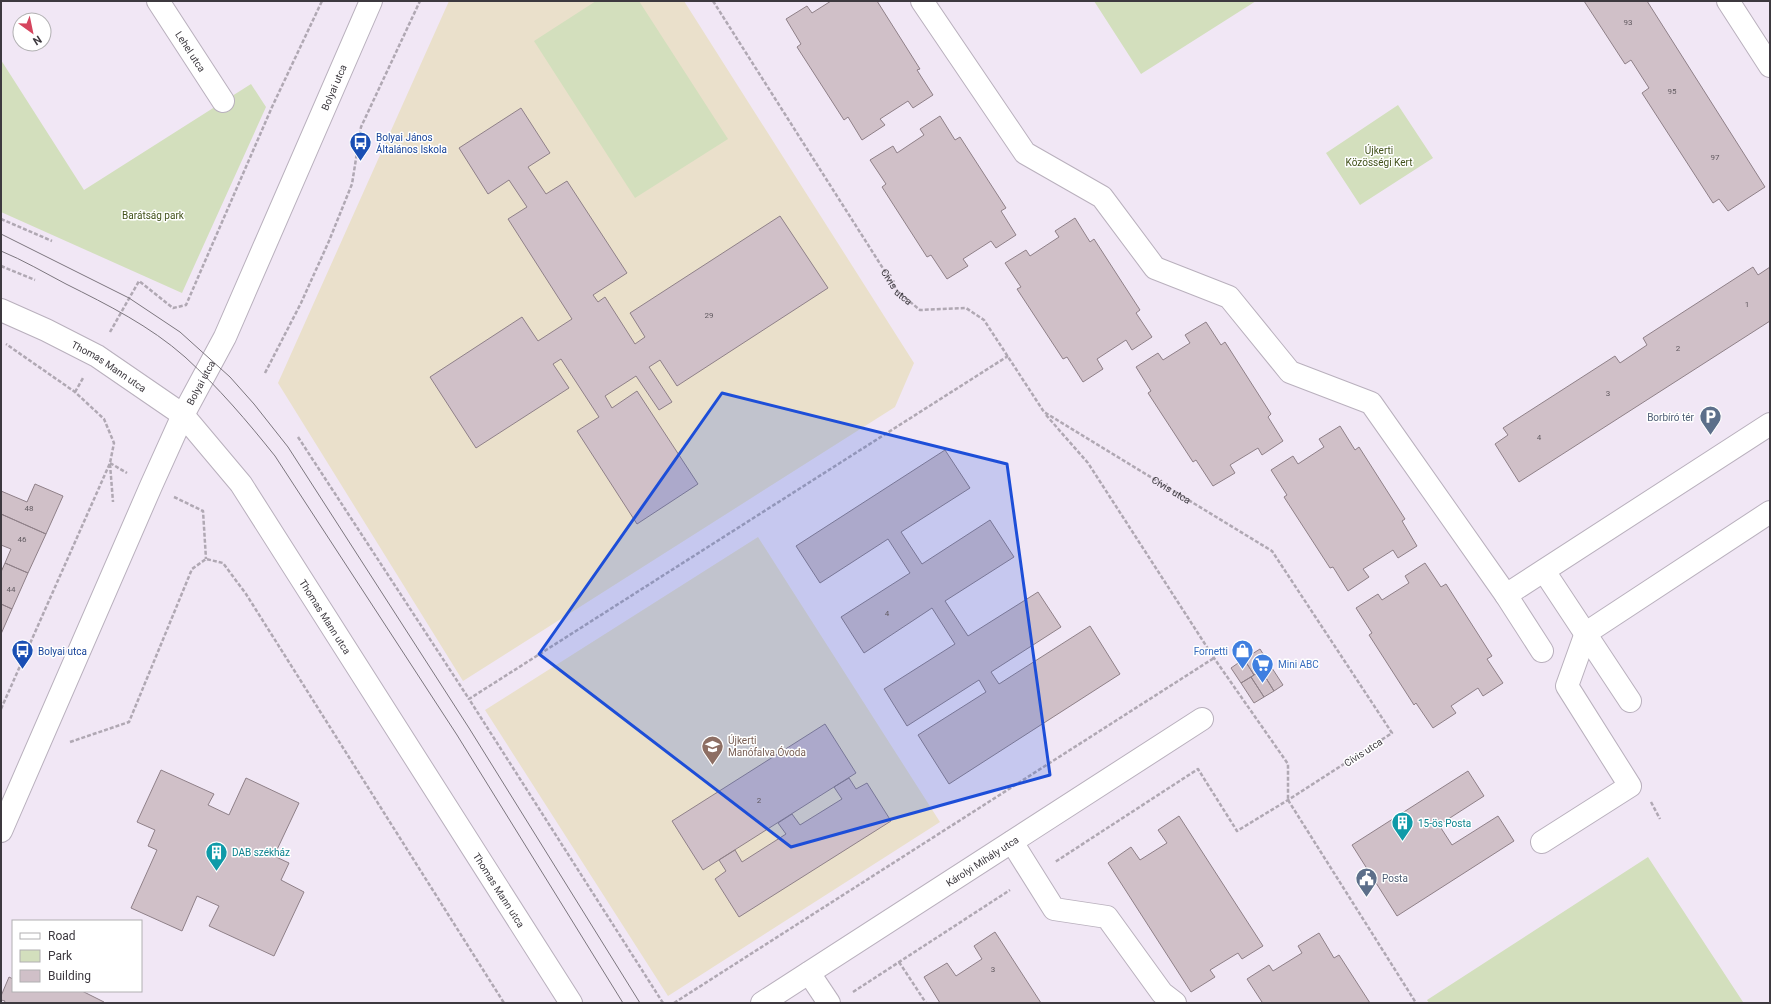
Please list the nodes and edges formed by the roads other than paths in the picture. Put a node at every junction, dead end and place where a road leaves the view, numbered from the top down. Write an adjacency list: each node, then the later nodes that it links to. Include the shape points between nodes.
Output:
1 (158, 1): 6 (street, Lehel utca)
2 (371, 1): 8 (street, Bolyai utca, via 225,337)
3 (922, 1): 12 (street, via 1025,153 1102,197 1155,268 1229,297 1290,372 1371,403)
4 (1728, 1): 5 (street)
5 (1770, 66)
6 (222, 101)
7 (1, 310): 8 (street, Thomas Mann utca, via 96,356)
8 (183, 415): 17 (street, Bolyai utca); 22 (street, Thomas Mann utca, via 241,484)
9 (1770, 424): 11 (street)
10 (1770, 512): 13 (street)
11 (1544, 571): 12 (street); 13 (street)
12 (1506, 595): 14 (street)
13 (1586, 633): 15 (street); 19 (street, via 1567,686 1630,786)
14 (1542, 651)
15 (1630, 701)
16 (1202, 719): 18 (street, Károlyi Mihály utca)
17 (1, 831)
18 (1012, 842): 20 (street, Károlyi Mihály utca); 24 (street, via 1054,909 1107,917 1162,993)
19 (1542, 842)
20 (809, 973): 21 (street); 23 (street, Károlyi Mihály utca)
21 (839, 999)
22 (571, 1003)
23 (762, 1003)
24 (1175, 1003)

